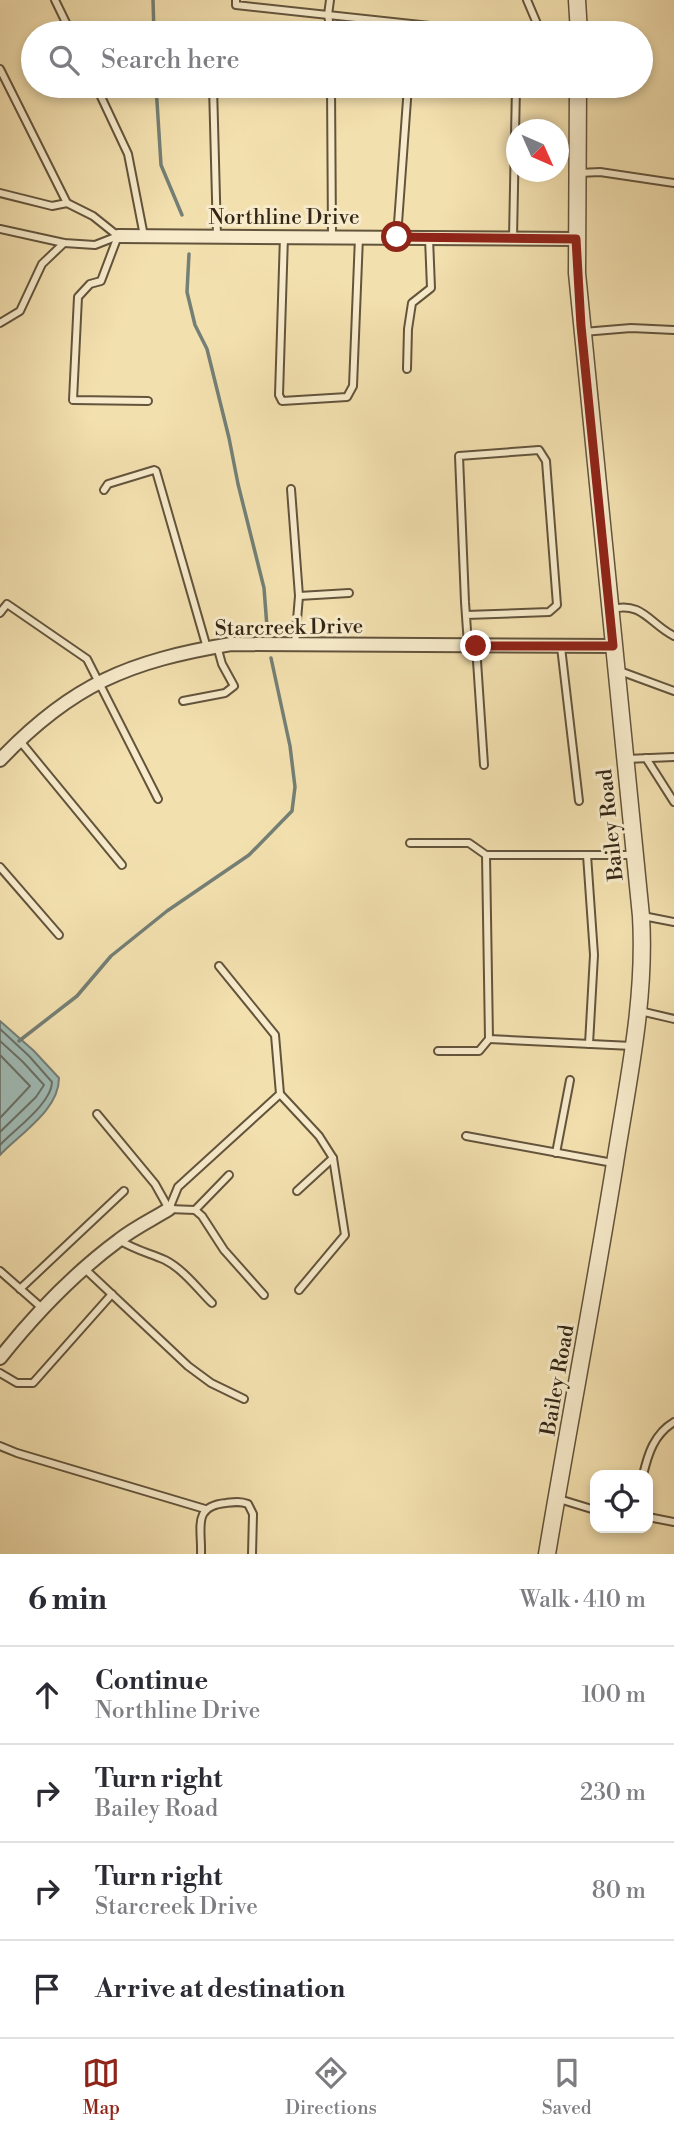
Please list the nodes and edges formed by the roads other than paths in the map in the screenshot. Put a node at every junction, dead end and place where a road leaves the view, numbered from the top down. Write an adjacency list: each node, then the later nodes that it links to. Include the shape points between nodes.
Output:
1 (55, 0): 7 (lane)
2 (236, 0): 6 (lane, via 236,5)
3 (330, 0): 6 (lane)
4 (527, 0): 10 (lane)
5 (576, 0): 11 (street)
6 (328, 15): 8 (lane); 9 (lane)
7 (65, 21)
8 (329, 21)
9 (384, 21)
10 (536, 21)
11 (578, 21)
12 (0, 69): 22 (lane)
13 (102, 98): 25 (lane, via 128,154)
14 (213, 98): 26 (lane)
15 (331, 98): 28 (lane)
16 (407, 98): 30 (lane)
17 (516, 98): 32 (lane)
18 (578, 98): 19 (street, Bailey Road)
19 (577, 173): 20 (lane); 33 (street, Bailey Road)
20 (674, 183)
21 (0, 193): 22 (lane, via 52,206)
22 (67, 202): 24 (lane)
23 (0, 229): 34 (lane)
24 (118, 236): 25 (street, Northline Drive); 34 (lane, via 95,245); 39 (lane, via 101,281 90,284 78,298 73,400)
25 (144, 236): 26 (street, Northline Drive)
26 (217, 236): 27 (street, Northline Drive)
27 (284, 236): 28 (street, Northline Drive); 29 (lane, via 282,401 351,394)
28 (332, 236): 29 (street, Northline Drive)
29 (359, 237): 30 (street, Northline Drive)
30 (397, 237): 31 (street, Northline Drive)
31 (429, 238): 32 (street, Northline Drive); 38 (lane, via 431,288 412,303)
32 (513, 238): 33 (street, Northline Drive)
33 (576, 239): 37 (street, Bailey Road)
34 (64, 243): 35 (lane, via 42,264 20,311)
35 (0, 323)
36 (674, 330): 37 (lane)
37 (581, 332): 45 (street, Bailey Road)
38 (407, 369)
39 (148, 401)
40 (292, 489): 43 (lane)
41 (104, 491): 52 (lane, via 108,484 156,471)
42 (349, 593): 43 (lane)
43 (299, 596): 49 (lane)
44 (3, 603): 46 (lane); 55 (lane, via 82,654)
45 (610, 609): 48 (lane, via 632,606); 51 (street, Bailey Road)
46 (0, 613)
47 (466, 615): 47 (lane, via 459,456 539,450 546,461 557,606 549,612); 50 (lane)
48 (674, 636)
49 (295, 644): 50 (street, Starcreek Drive); 52 (street, Starcreek Drive)
50 (472, 646): 53 (street, Starcreek Drive); 63 (lane)
51 (613, 646): 53 (street, Starcreek Drive); 54 (street, Bailey Road)
52 (212, 647): 55 (street, Starcreek Drive, via 134,666); 57 (lane, via 234,686 225,693)
53 (561, 647): 65 (lane)
54 (616, 669): 56 (lane); 61 (street, Bailey Road)
55 (99, 682): 58 (street, Starcreek Drive, via 73,696); 64 (lane)
56 (674, 691)
57 (183, 701)
58 (19, 740): 62 (street, Starcreek Drive); 71 (lane)
59 (674, 757): 60 (lane)
60 (646, 758): 61 (lane); 66 (lane)
61 (625, 759): 70 (street, Bailey Road)
62 (0, 760)
63 (484, 765)
64 (158, 799)
65 (579, 802)
66 (674, 802)
67 (410, 844): 68 (lane, via 469,843)
68 (486, 855): 69 (lane); 79 (lane)
69 (587, 855): 70 (lane); 80 (lane, via 594,955)
70 (635, 855): 73 (street, Bailey Road)
71 (122, 865)
72 (0, 867): 75 (lane)
73 (641, 916): 74 (lane); 77 (street, Bailey Road)
74 (674, 922)
75 (59, 935)
76 (219, 966): 84 (lane, via 275,1035)
77 (639, 1011): 78 (lane); 81 (street, Bailey Road)
78 (674, 1019)
79 (489, 1039): 80 (lane); 82 (lane, via 480,1051)
80 (589, 1044): 81 (lane)
81 (634, 1046): 89 (street, Bailey Road)
82 (438, 1051)
83 (570, 1080): 87 (lane)
84 (280, 1094): 88 (lane); 93 (lane, via 178,1187)
85 (97, 1114): 93 (lane, via 155,1184)
86 (466, 1136): 87 (lane)
87 (556, 1153): 89 (lane)
88 (333, 1158): 92 (lane); 99 (lane, via 345,1235)
89 (615, 1163): 110 (street, Bailey Road)
90 (229, 1175): 94 (lane)
91 (124, 1191): 98 (lane)
92 (298, 1191)
93 (169, 1209): 94 (lane); 95 (street)
94 (195, 1210): 101 (lane)
95 (119, 1240): 96 (street); 102 (lane, via 167,1261)
96 (84, 1268): 100 (lane); 103 (street)
97 (0, 1271): 98 (lane)
98 (20, 1289): 103 (lane)
99 (299, 1290)
100 (112, 1294): 105 (lane, via 33,1383 17,1383); 106 (lane, via 187,1366)
101 (264, 1295)
102 (212, 1303)
103 (42, 1308): 104 (street)
104 (0, 1358)
105 (0, 1373)
106 (244, 1399)
107 (674, 1422): 109 (lane, via 653,1443)
108 (0, 1446): 112 (lane)
109 (645, 1470)
110 (557, 1498): 111 (lane); 117 (street, Bailey Road)
111 (590, 1508)
112 (205, 1509): 115 (lane, via 200,1517); 116 (lane, via 212,1504 248,1504 253,1514)
113 (653, 1518): 114 (lane)
114 (674, 1522)
115 (201, 1554)
116 (252, 1554)
117 (547, 1554)

